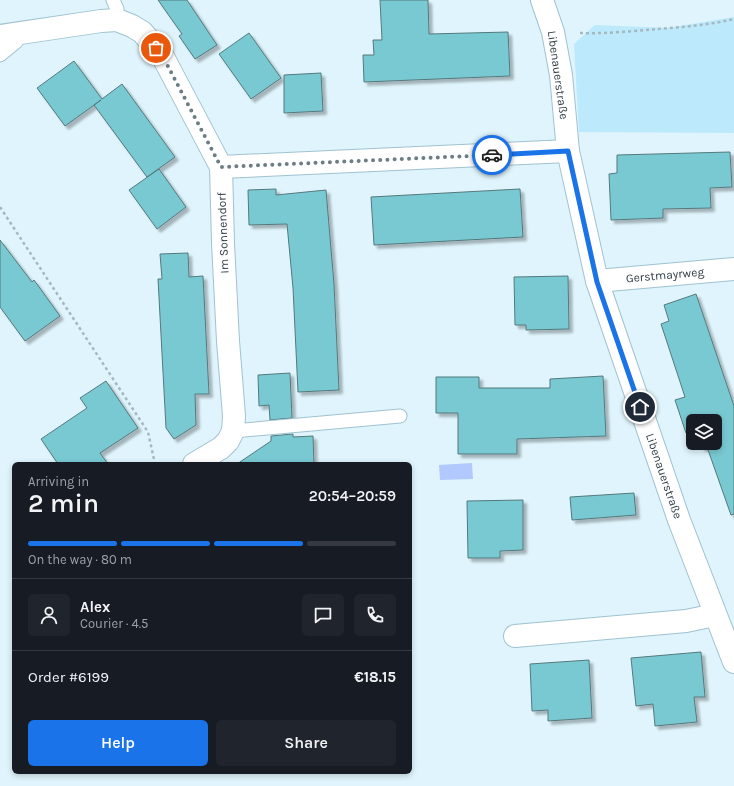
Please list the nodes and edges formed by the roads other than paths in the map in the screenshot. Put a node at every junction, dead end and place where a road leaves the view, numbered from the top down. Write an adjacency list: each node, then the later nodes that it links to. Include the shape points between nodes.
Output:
1 (542, 0): 5 (street, Libenauerstraße, via 553,32 561,75)
2 (115, 10): 3 (street, Im Sonnendorf, via 101,21); 6 (street, Im Sonnendorf, via 142,32 162,55)
3 (10, 35): 4 (lane, Im Sonnendorf, via 16,42)
4 (0, 55)
5 (568, 151): 6 (street); 8 (street, Libenauerstraße)
6 (221, 167): 10 (street, Im Sonnendorf)
7 (734, 269): 8 (street, Gerstmayrweg)
8 (597, 282): 12 (street, Libenauerstraße, via 679,520)
9 (400, 416): 10 (lane)
10 (233, 432): 11 (street, via 221,448)
11 (197, 462)
12 (715, 615): 13 (street, via 686,621); 14 (street, Libenauerstraße)
13 (515, 636)
14 (734, 662)

